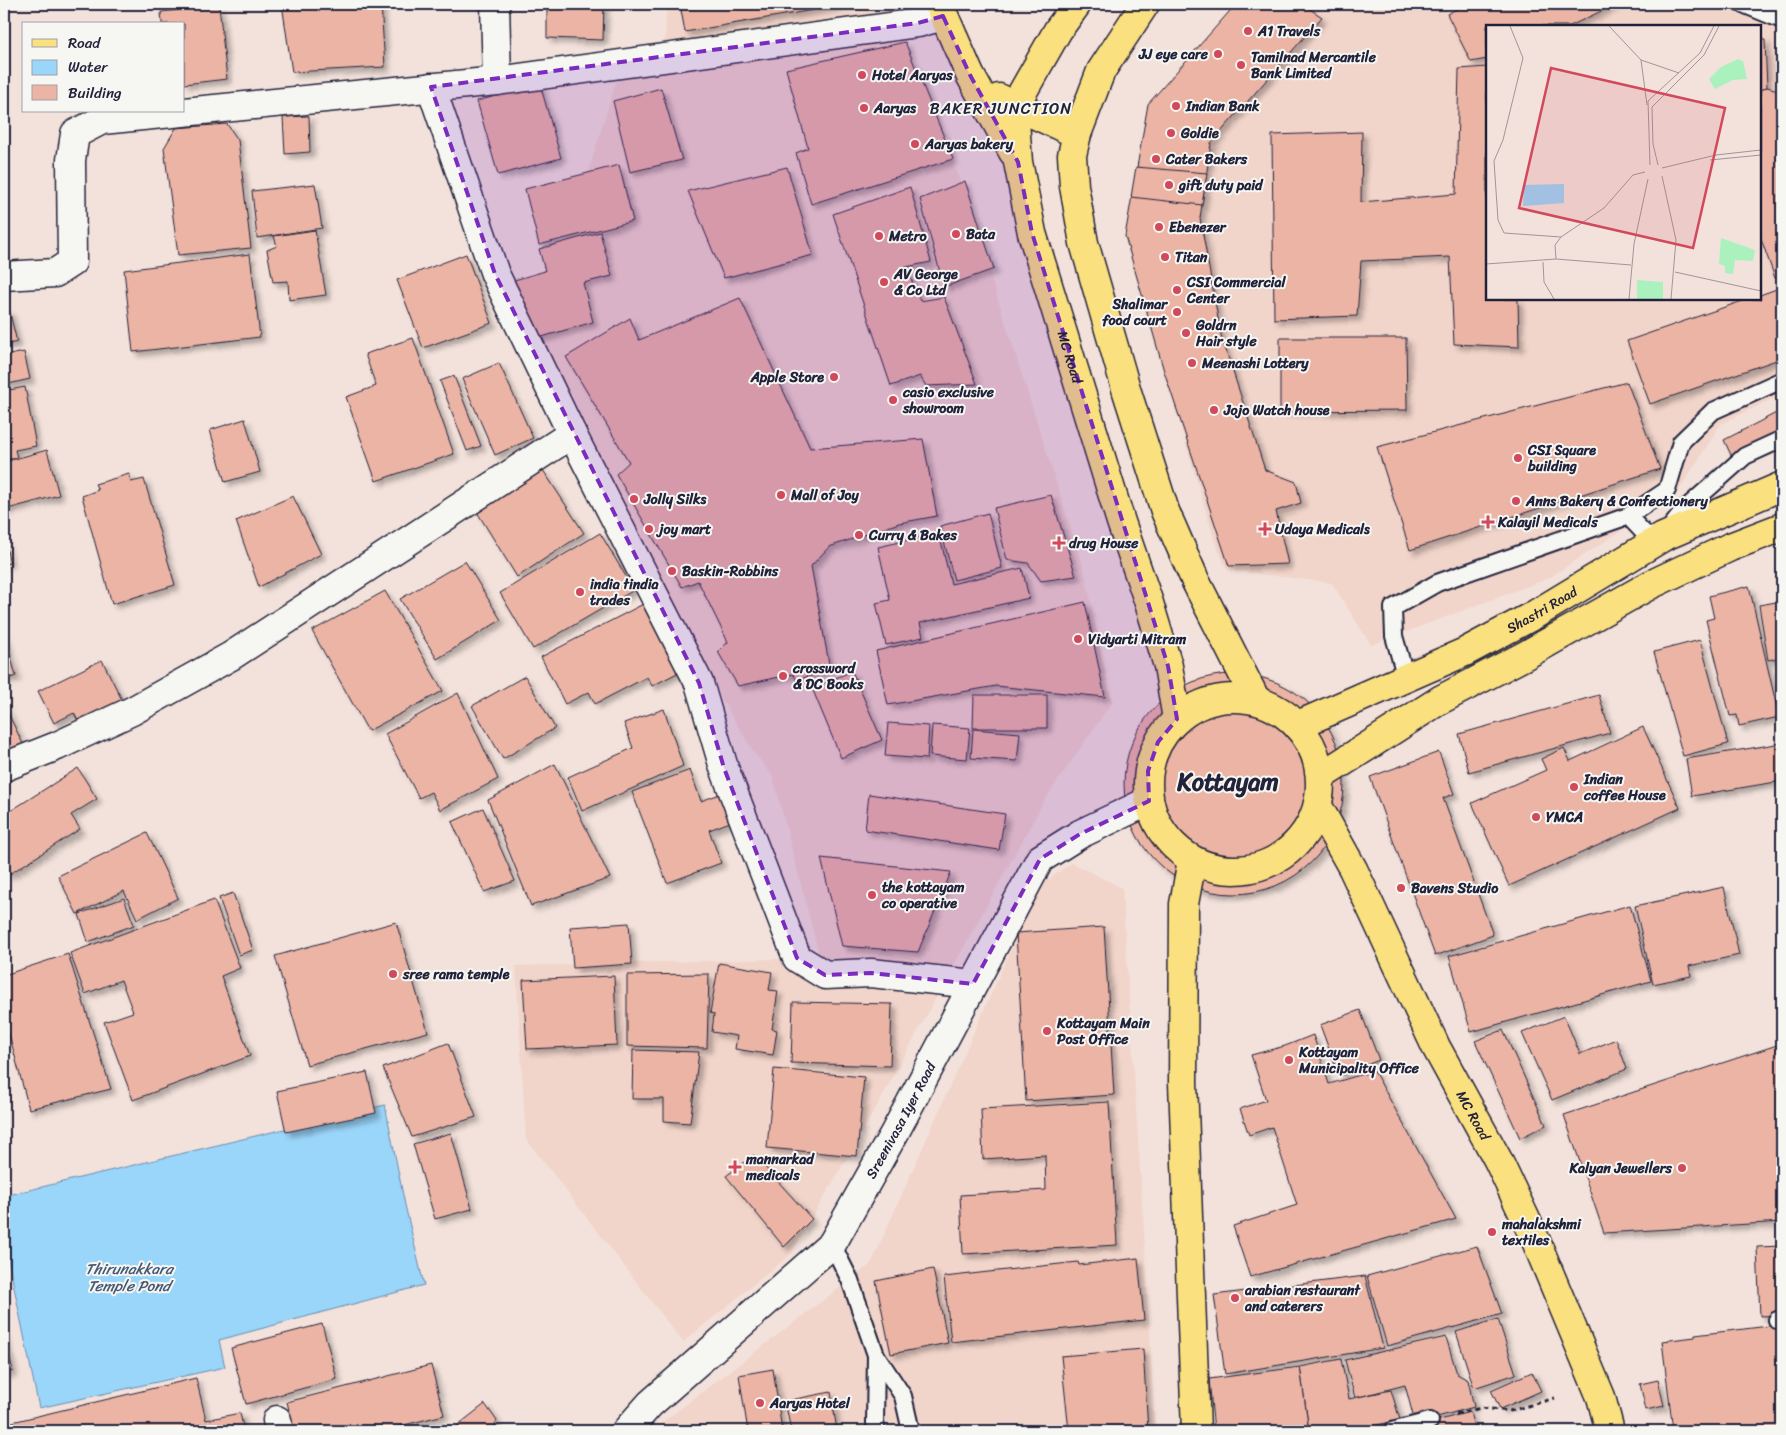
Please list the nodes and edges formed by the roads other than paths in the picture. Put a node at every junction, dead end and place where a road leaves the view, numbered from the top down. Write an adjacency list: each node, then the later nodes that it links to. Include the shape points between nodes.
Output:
1 (495, 4): 8 (street)
2 (1077, 4): 10 (main road)
3 (1145, 4): 13 (main road, via 1101,71)
4 (1743, 4): 6 (lane)
5 (941, 10): 7 (main road); 8 (street, via 918,23)
6 (1782, 20)
7 (970, 75): 10 (main road, via 994,96); 14 (main road)
8 (497, 81): 9 (street)
9 (431, 87): 12 (street); 17 (street, via 495,274)
10 (1018, 98): 13 (main road); 14 (main road, MC Road)
11 (182, 112): 15 (street, via 102,120 75,134 71,160 72,262 55,273)
12 (185, 112)
13 (1077, 134): 24 (main road, via 1072,155 1084,243 1127,392 1165,511 1196,582)
14 (1018, 162): 25 (main road, MC Road, via 1032,234 1149,602 1168,666)
15 (4, 276)
16 (1782, 380): 20 (lane, via 1713,411 1681,442 1667,490)
17 (572, 434): 27 (street, via 231,656 132,711); 32 (street, via 699,683 724,768 797,958 825,975 870,972)
18 (1782, 439): 22 (lane, via 1745,456 1685,509)
19 (1782, 486): 22 (main road, Shastri Road)
20 (1628, 516): 22 (lane, via 1645,534); 23 (lane, via 1438,583 1392,608 1394,636)
21 (1782, 527): 28 (main road, via 1730,547 1650,585 1440,700)
22 (1663, 537): 23 (main road, Shastri Road, via 1534,615 1465,652)
23 (1406, 678): 26 (main road, Shastri Road)
24 (1256, 700): 25 (main road, via 1228,698 1201,704); 26 (main road, via 1272,706)
25 (1177, 719): 29 (main road, via 1158,742 1148,771)
26 (1298, 725): 28 (main road, via 1314,748)
27 (4, 767)
28 (1321, 776): 30 (main road)
29 (1148, 801): 31 (main road, via 1157,825 1172,845); 32 (street, Sreenivasa Iyer Road, via 1080,834 1040,859)
30 (1319, 808): 31 (main road, via 1300,842 1268,865 1229,871); 41 (main road, MC Road, via 1353,869 1436,1046 1498,1160 1601,1397)
31 (1192, 860): 39 (main road, via 1184,904 1183,1082)
32 (973, 984): 33 (street, Sreenivasa Iyer Road)
33 (832, 1244): 34 (lane, via 850,1280); 36 (street, Sreenivasa Iyer Road, via 650,1404)
34 (876, 1355): 37 (lane); 38 (lane, via 902,1396)
35 (1430, 1421): 40 (lane)
36 (626, 1431)
37 (877, 1431)
38 (911, 1431)
39 (1196, 1431)
40 (1392, 1431)
41 (1610, 1431)

